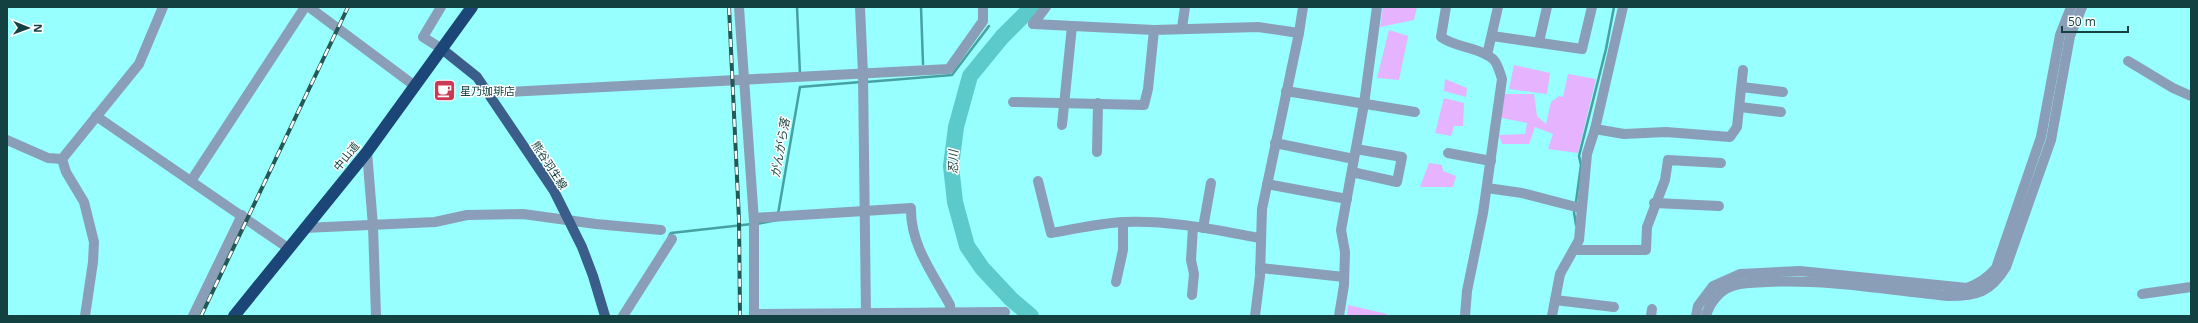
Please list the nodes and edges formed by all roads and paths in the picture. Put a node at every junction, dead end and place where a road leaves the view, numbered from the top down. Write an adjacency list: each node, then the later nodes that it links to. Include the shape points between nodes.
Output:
1 (164, 7): 45 (street, via 139,64)
2 (305, 7): 58 (street)
3 (309, 7): 32 (street)
4 (441, 7): 26 (street, via 423,37)
5 (472, 7): 26 (highway, 中山道)
6 (739, 7): 31 (street)
7 (860, 7): 30 (street)
8 (983, 7): 30 (street, via 984,21 948,69)
9 (1046, 7): 20 (street, via 1033,24)
10 (1185, 7): 21 (street)
11 (1303, 7): 23 (street)
12 (1378, 7): 41 (street)
13 (1446, 7): 27 (street, via 1441,37)
14 (1498, 7): 24 (street)
15 (1547, 7): 25 (street)
16 (1592, 7): 25 (street, via 1582,49)
17 (1623, 7): 47 (street)
18 (2071, 7): 102 (street, via 2060,35 2041,137 1996,268 1989,277 1967,288 1800,271 1740,274 1712,286 1698,306)
19 (2082, 7): 103 (street, via 2070,36 2051,140 2006,268 1998,280 1987,289 1971,296 1799,281 1742,283 1719,294)
20 (1072, 26): 22 (street); 39 (street)
21 (1182, 28): 22 (street); 23 (street, via 1258,27)
22 (1154, 30): 40 (street, via 1144,105)
23 (1299, 34): 34 (street)
24 (1492, 36): 25 (street); 27 (street)
25 (1539, 42)
26 (442, 49): 32 (highway, 中山道); 36 (main road, 熊谷羽生線, via 477,77)
27 (1487, 56): 55 (street, via 1494,60 1502,79)
28 (2128, 61): 37 (street)
29 (1743, 70): 33 (street)
30 (863, 75): 31 (street); 67 (street)
31 (743, 81): 36 (street); 70 (street)
32 (415, 86): 50 (highway, 中山道)
33 (1742, 87): 35 (street); 42 (street)
34 (1286, 91): 41 (street); 49 (street)
35 (1783, 92)
36 (488, 93): 69 (main road, 熊谷羽生線, via 554,191)
37 (2191, 96)
38 (1013, 102): 39 (street)
39 (1065, 102): 40 (street); 46 (street)
40 (1098, 103): 51 (street)
41 (1364, 104): 43 (street); 53 (street)
42 (1740, 107): 44 (street); 47 (street, via 1738,127 1730,137 1666,132 1624,134)
43 (1416, 112)
44 (1781, 112)
45 (96, 116): 54 (street); 58 (street)
46 (1062, 125)
47 (1595, 129): 66 (street, via 1587,154)
48 (7, 140): 54 (street, via 48,158)
49 (1275, 143): 53 (street); 61 (street)
50 (366, 152): 72 (street); 74 (highway, 中山道)
51 (1097, 152)
52 (1448, 153): 55 (street)
53 (1355, 154): 57 (street); 57 (street, via 1402,157 1397,182)
54 (62, 160): 92 (street, via 66,172 84,202 94,242 94,262)
55 (1491, 161): 62 (street)
56 (1721, 162): 64 (street, via 1668,160 1665,180)
57 (1352, 172): 63 (street)
58 (191, 181): 68 (street)
59 (1038, 181): 71 (street, via 1051,233)
60 (1211, 183): 73 (street)
61 (1267, 184): 63 (street); 76 (street)
62 (1487, 188): 66 (street, via 1522,193); 100 (street, via 1467,291)
63 (1347, 199): 81 (street, via 1341,230 1345,252)
64 (1654, 203): 65 (street); 79 (street, via 1647,227 1646,250)
65 (1719, 206)
66 (1580, 208): 79 (street, via 1579,240)
67 (865, 211): 70 (street, via 772,217); 89 (street); 90 (street, via 911,208 910,224 914,238 950,305)
68 (242, 215): 78 (street); 93 (street)
69 (569, 220): 72 (street, via 523,214 467,215 435,222); 75 (street); 96 (main road, 熊谷羽生線, via 594,276)
70 (754, 222): 91 (street)
71 (1123, 222): 73 (street); 82 (street, via 1124,250)
72 (373, 226): 74 (street); 95 (street)
73 (1198, 227): 76 (street); 85 (street, via 1191,260 1194,274)
74 (304, 228): 78 (highway, 中山道)
75 (661, 230)
76 (1260, 238): 80 (street)
77 (672, 239): 97 (street)
78 (288, 248): 94 (highway, 中山道)
79 (1574, 250): 86 (street, via 1560,274)
80 (1260, 268): 81 (street); 98 (street)
81 (1344, 277): 99 (street)
82 (1116, 282)
83 (2191, 287): 84 (street)
84 (2142, 294)
85 (1192, 295)
86 (1555, 300): 87 (street); 101 (street)
87 (1614, 307)
88 (1005, 312): 90 (street)
89 (866, 314): 90 (street); 91 (street)
90 (951, 314)
91 (754, 315)
92 (85, 316)
93 (193, 316)
94 (234, 316)
95 (376, 316)
96 (605, 316)
97 (623, 316)
98 (1254, 316)
99 (1339, 316)
100 (1465, 316)
101 (1552, 316)
102 (1696, 316)
103 (1706, 316)

